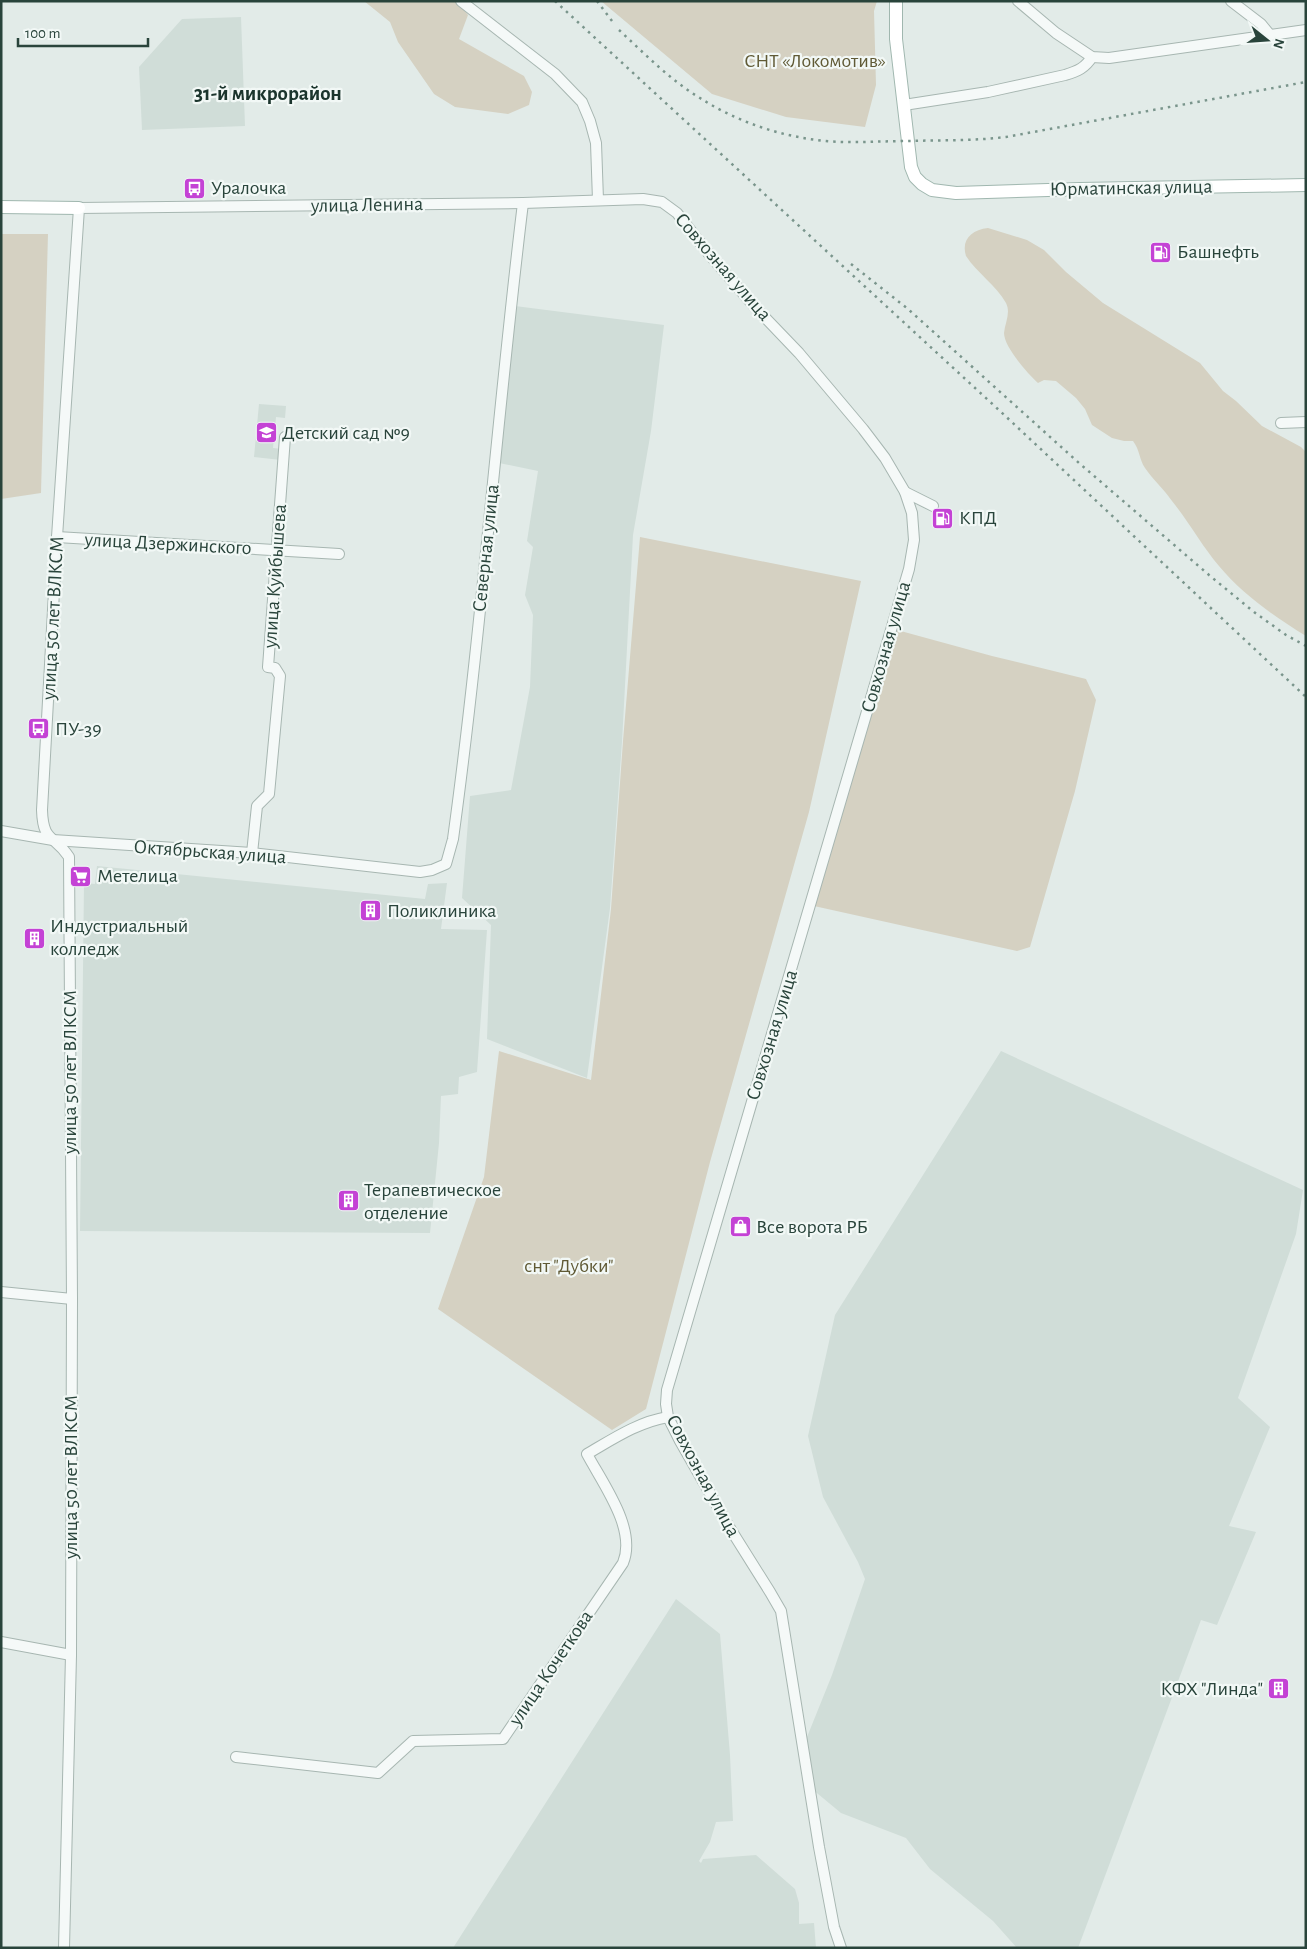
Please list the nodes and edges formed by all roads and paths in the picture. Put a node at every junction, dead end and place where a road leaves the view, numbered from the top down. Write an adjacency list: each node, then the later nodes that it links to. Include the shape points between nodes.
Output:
1 (461, 1): 11 (street, via 555,74 582,102 596,143)
2 (896, 1): 8 (main road, Юрматинская улица, via 896,39)
3 (1018, 1): 7 (street, via 1056,33)
4 (1231, 1): 6 (street)
5 (1306, 30): 6 (street)
6 (1270, 35): 7 (street, via 1109,58)
7 (1092, 57): 8 (street, via 1077,72 988,92)
8 (904, 105): 9 (main road, Юрматинская улица, via 911,167 922,184 932,190 956,193)
9 (1306, 185)
10 (643, 199): 11 (street, улица Ленина); 18 (street, Совхозная улица, via 662,202 683,219 709,254 863,429)
11 (598, 200): 12 (street, улица Ленина)
12 (523, 203): 14 (street, улица Ленина); 26 (street, Северная улица, via 453,839 446,864)
13 (1, 208): 14 (main road, улица Ленина)
14 (79, 208): 20 (street, улица 50 лет ВЛКСМ)
15 (1306, 422): 16 (street)
16 (1281, 424)
17 (285, 437): 21 (street, улица Куйбышева)
18 (905, 492): 19 (street); 29 (street, Совхозная улица, via 914,528 909,569 667,1390)
19 (933, 506)
20 (57, 537): 21 (street, улица Дзержинского); 24 (street, улица 50 лет ВЛКСМ, via 42,810 45,833)
21 (277, 551): 22 (street, улица Дзержинского); 25 (street, улица Куйбышева, via 268,667 275,668 280,676 269,794 257,806)
22 (339, 554)
23 (1, 831): 24 (street, Октябрьская улица)
24 (52, 840): 25 (street, Октябрьская улица); 28 (street, улица 50 лет ВЛКСМ, via 69,857)
25 (252, 854): 26 (street, Октябрьская улица)
26 (420, 872)
27 (1, 1292): 28 (street)
28 (72, 1299): 31 (street, улица 50 лет ВЛКСМ)
29 (668, 1417): 32 (street, улица Кочеткова, via 636,1427 587,1454 626,1534 625,1557 503,1738 413,1741 378,1772); 34 (street, Совхозная улица, via 728,1525 781,1611 819,1847)
30 (1, 1642): 31 (street)
31 (71, 1655): 33 (street, улица 50 лет ВЛКСМ)
32 (236, 1757)
33 (64, 1948)
34 (841, 1948)

